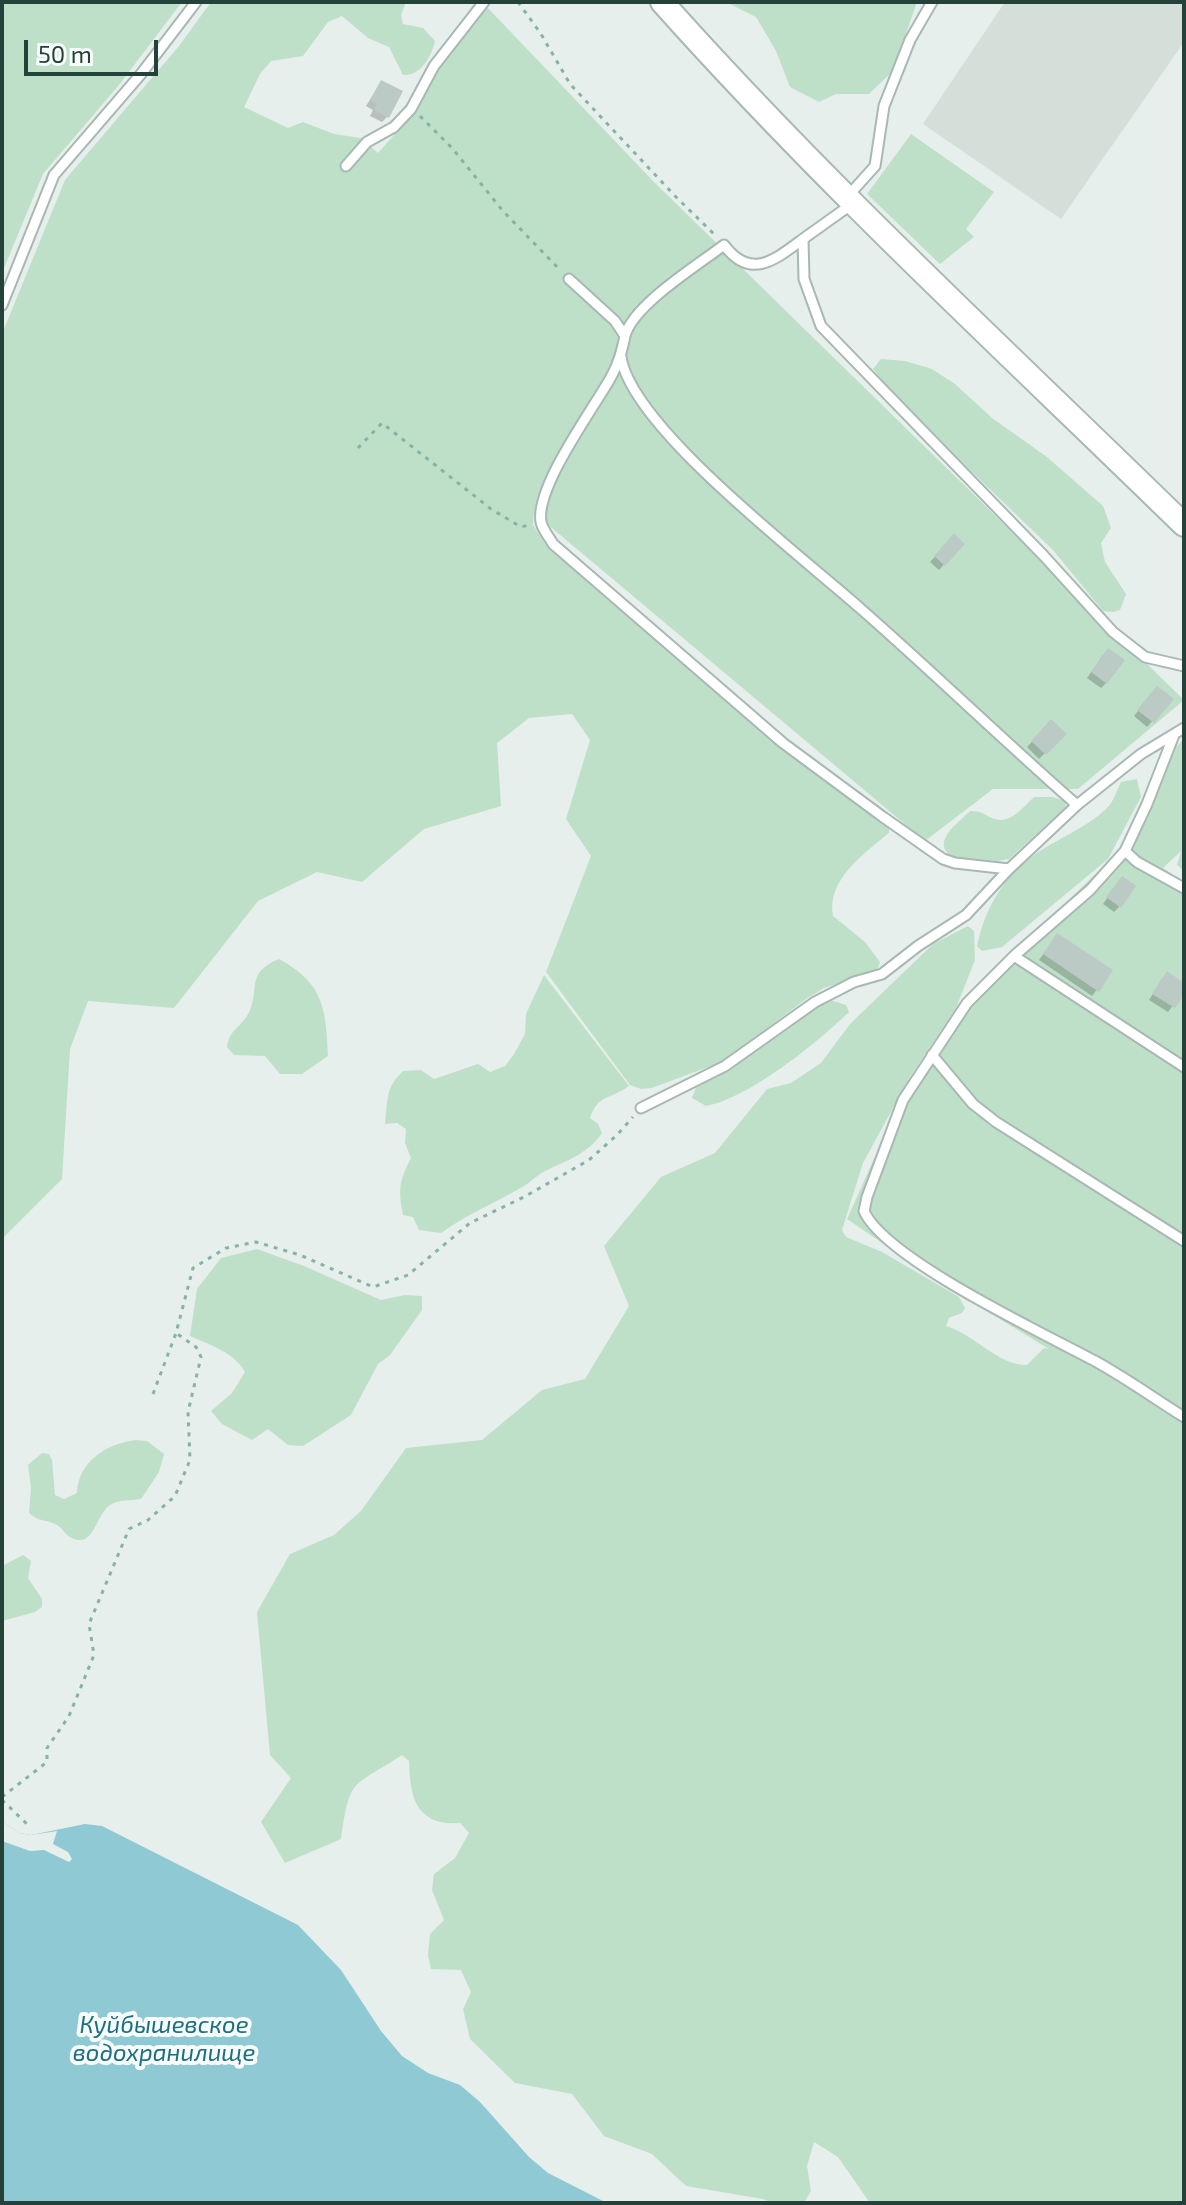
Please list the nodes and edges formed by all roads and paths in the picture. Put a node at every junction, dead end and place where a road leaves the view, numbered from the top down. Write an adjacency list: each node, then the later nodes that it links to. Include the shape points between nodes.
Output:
1 (196, 2): 12 (lane, via 54,175)
2 (484, 2): 6 (lane, via 434,66)
3 (518, 2): 10 (path, via 570,84)
4 (662, 2): 8 (street)
5 (932, 2): 8 (lane, via 910,40 884,106 875,166)
6 (411, 109): 7 (lane, via 394,127 367,142); 11 (path)
7 (346, 166)
8 (849, 201): 9 (lane); 17 (street)
9 (803, 239): 10 (lane, via 766,263 734,258); 18 (lane, via 804,279 821,326 1113,632 1145,657)
10 (724, 245): 13 (lane, via 639,311)
11 (569, 279): 13 (lane)
12 (2, 305)
13 (625, 336): 14 (lane)
14 (621, 357): 16 (lane, via 558,463); 21 (lane, via 627,381 648,411 704,472)
15 (358, 448): 16 (path, via 382,423 491,509 521,527)
16 (541, 522): 23 (lane, via 553,544 783,743 943,859)
17 (1184, 525)
18 (1184, 666)
19 (1184, 728): 20 (lane)
20 (1174, 735): 21 (lane); 22 (lane)
21 (1077, 805): 23 (lane)
22 (1125, 851): 24 (lane); 25 (lane, via 1090,890)
23 (1009, 869): 28 (lane, via 966,915 882,974 815,1002 725,1066)
24 (1184, 888)
25 (1014, 956): 26 (lane, via 967,1003); 27 (lane)
26 (932, 1055): 29 (lane, via 973,1104 996,1122); 32 (lane, via 903,1100 867,1197 868,1220 916,1262)
27 (1184, 1067)
28 (641, 1108): 30 (path, via 589,1160 470,1223 408,1275 373,1287 256,1242 226,1248 193,1268)
29 (1184, 1241)
30 (176, 1333): 31 (path); 33 (path, via 201,1357 188,1412 190,1460 175,1496 129,1529 89,1624 94,1655 73,1708 47,1748 47,1762)
31 (153, 1394)
32 (1184, 1417)
33 (2, 1799): 34 (path)
34 (28, 1825)

